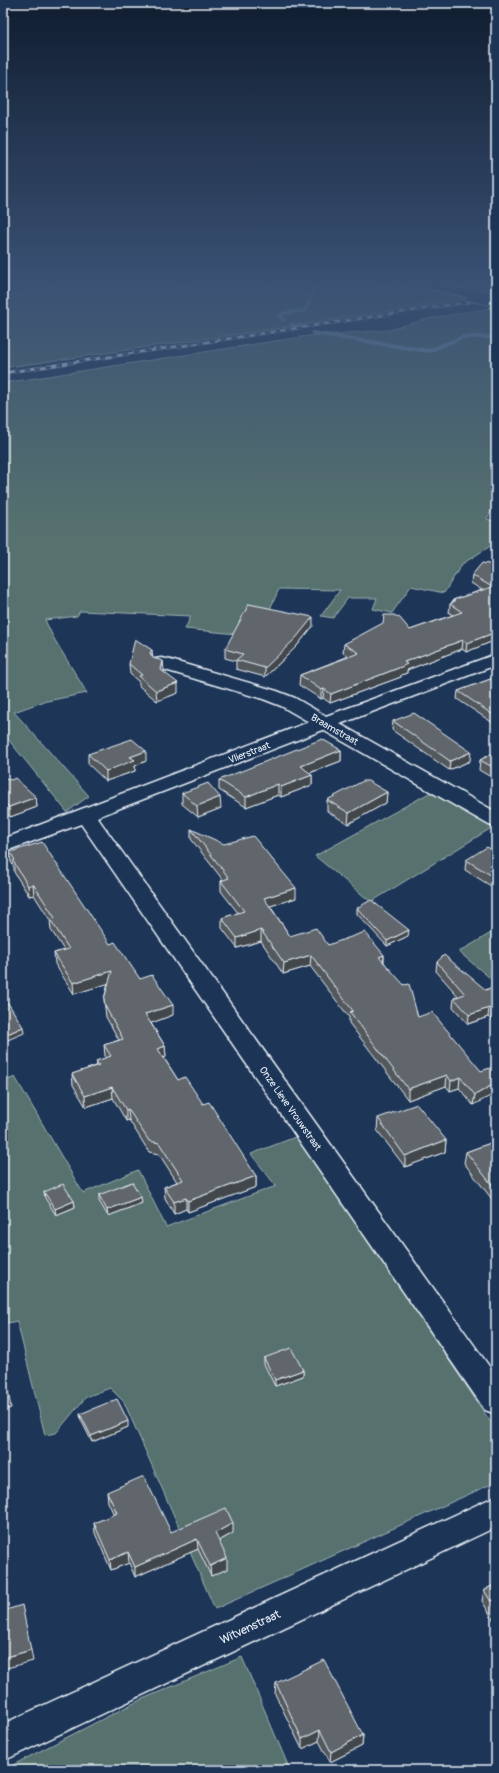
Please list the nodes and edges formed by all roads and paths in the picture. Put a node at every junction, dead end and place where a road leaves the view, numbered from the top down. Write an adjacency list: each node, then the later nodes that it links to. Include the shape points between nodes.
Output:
1 (496, 659): 3 (main road, Vlierstraat)
2 (162, 664): 3 (main road, Braamstraat, via 270,695)
3 (324, 723): 4 (main road, Vlierstraat); 5 (main road, Braamstraat)
4 (85, 815): 6 (main road, Vlierstraat); 7 (main road, Onze Lieve Vrouwstraat)
5 (496, 821)
6 (3, 846)
7 (496, 1401)
8 (496, 1511): 9 (main road, Witvenstraat)
9 (3, 1743)

